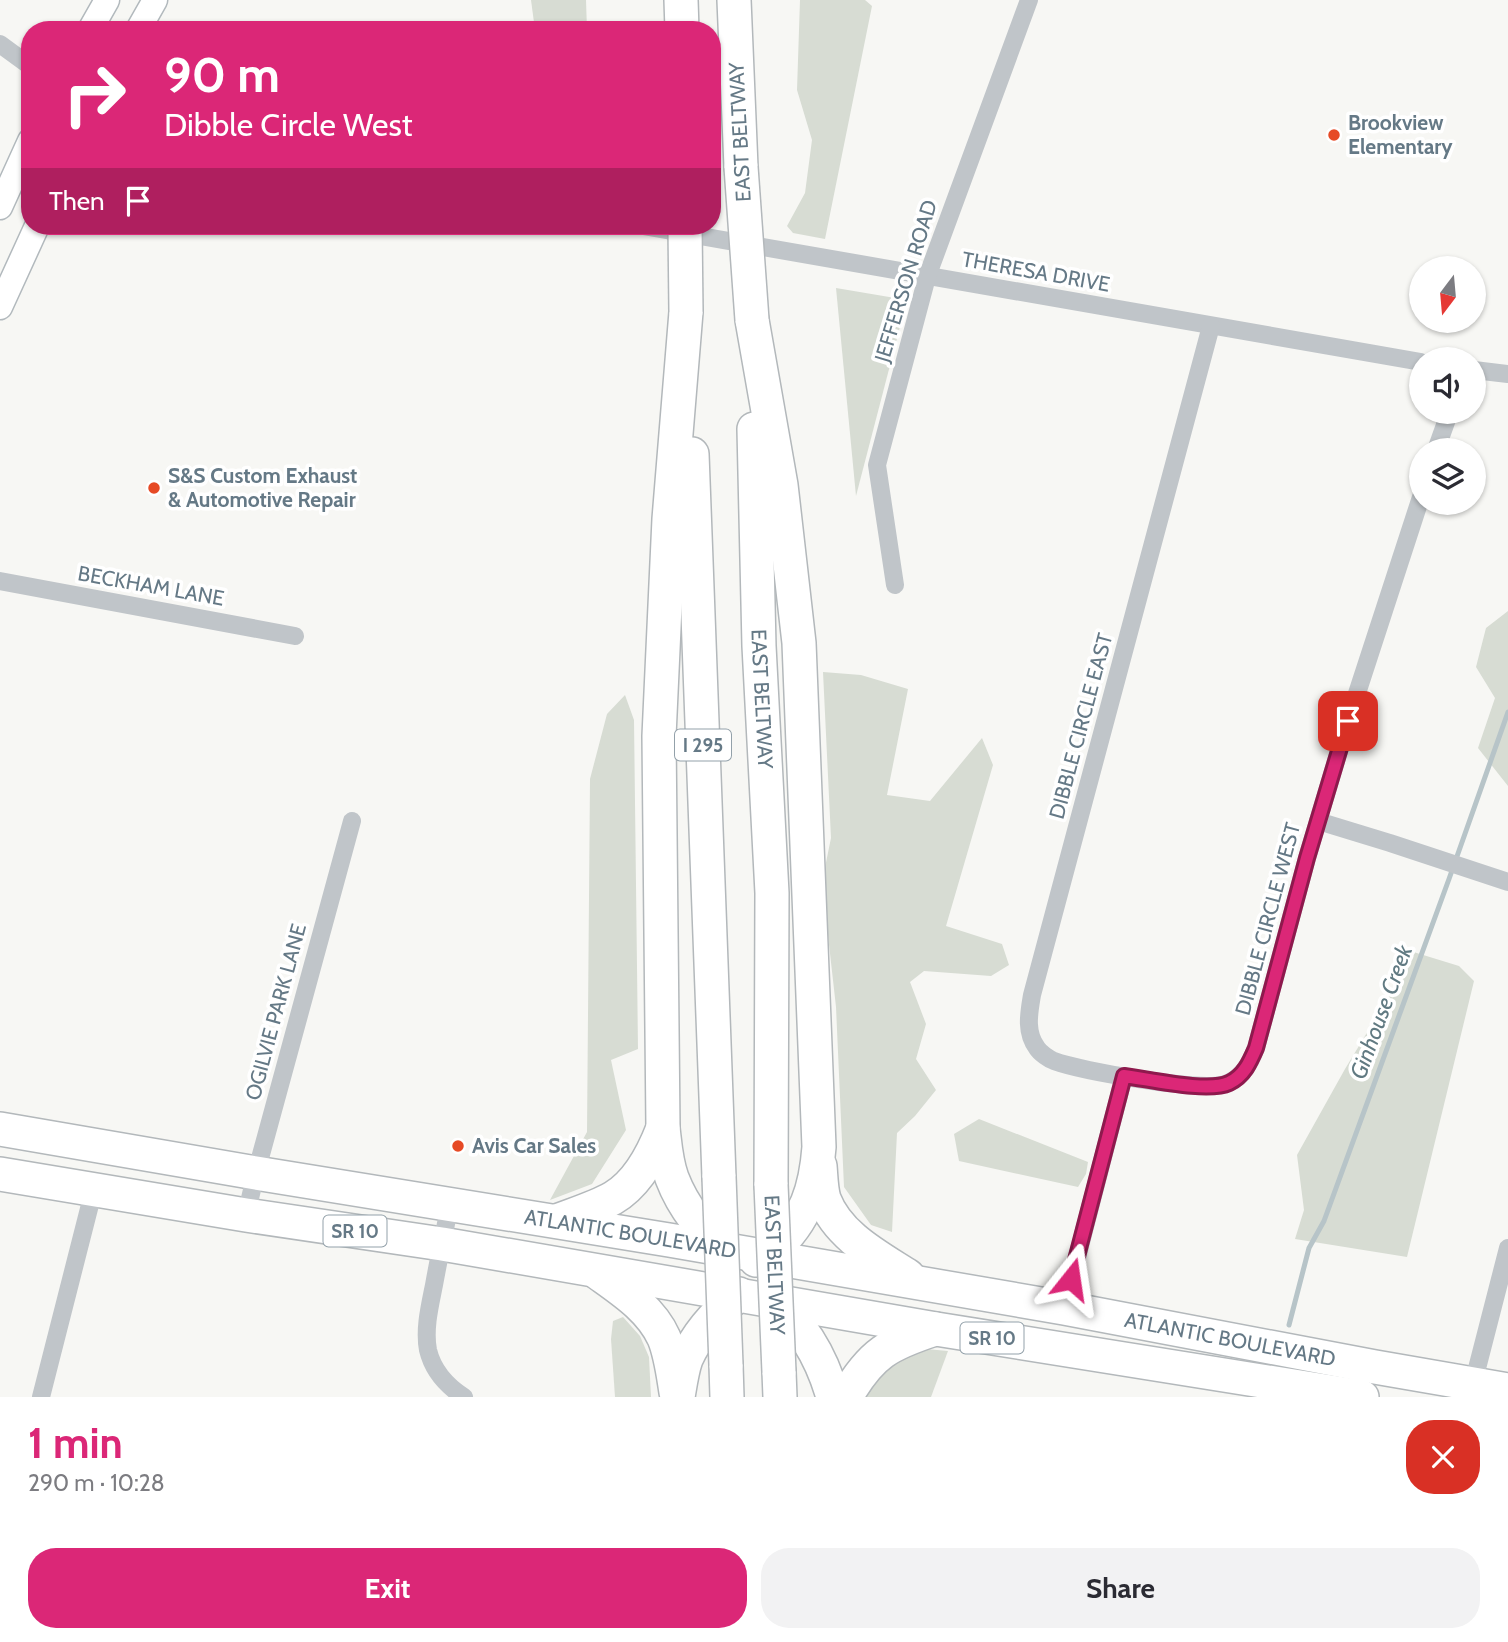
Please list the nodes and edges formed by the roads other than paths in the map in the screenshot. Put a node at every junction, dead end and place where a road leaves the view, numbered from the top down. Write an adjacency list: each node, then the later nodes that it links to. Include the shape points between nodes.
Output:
1 (107, 0): 6 (main road)
2 (155, 0): 7 (main road)
3 (681, 0): 8 (highway)
4 (734, 0): 19 (highway, EAST BELTWAY, bridge)
5 (1029, 0): 16 (street, JEFFERSON ROAD)
6 (95, 21)
7 (143, 21)
8 (682, 21)
9 (0, 44): 10 (street)
10 (21, 59)
11 (21, 161): 12 (main road)
12 (0, 207)
13 (33, 235): 17 (main road)
14 (685, 235): 18 (highway, I 295, bridge)
15 (693, 235): 16 (street, THERESA DRIVE)
16 (927, 277): 20 (street, THERESA DRIVE); 26 (street, JEFFERSON ROAD, via 877,465)
17 (0, 307)
18 (686, 312): 32 (highway, via 668,519 659,736); 55 (highway, I 295, bridge)
19 (752, 320): 34 (highway, via 781,485 799,643); 49 (highway, EAST BELTWAY, bridge, via 759,646 772,893 771,1185)
20 (1211, 326): 21 (street, THERESA DRIVE); 31 (street, DIBBLE CIRCLE EAST, via 1028,1022 1037,1049 1051,1060)
21 (1409, 360)
22 (1486, 371): 23 (street)
23 (1508, 374)
24 (1415, 515): 29 (street, DIBBLE CIRCLE WEST)
25 (0, 581): 27 (street, BECKHAM LANE)
26 (895, 585)
27 (295, 636)
28 (352, 821): 35 (street, OGILVIE PARK LANE)
29 (1318, 821): 30 (street); 31 (street, DIBBLE CIRCLE WEST, via 1250,1064 1228,1084 1213,1087)
30 (1508, 882)
31 (1124, 1076): 46 (street)
32 (663, 1128): 40 (highway, via 644,1167 629,1185 610,1200); 44 (highway, via 672,1179 684,1202 698,1223)
33 (0, 1129): 35 (highway, ATLANTIC BOULEVARD / SR 10)
34 (819, 1147): 44 (highway, via 810,1198 795,1227); 45 (highway, via 824,1198 832,1215 862,1246)
35 (256, 1173): 38 (highway, ATLANTIC BOULEVARD / SR 10); 39 (street, OGILVIE PARK LANE)
36 (0, 1174): 37 (highway, ATLANTIC BOULEVARD / SR 10)
37 (94, 1189): 39 (highway, ATLANTIC BOULEVARD / SR 10); 52 (street)
38 (450, 1203): 40 (highway, ATLANTIC BOULEVARD / SR 10); 41 (street)
39 (246, 1215): 41 (highway, ATLANTIC BOULEVARD / SR 10)
40 (556, 1221): 44 (highway, ATLANTIC BOULEVARD / SR 10, via 669,1240)
41 (442, 1244): 43 (highway, ATLANTIC BOULEVARD / SR 10); 53 (street, via 429,1311 428,1350 436,1371)
42 (1508, 1248): 50 (street)
43 (593, 1269): 44 (highway, ATLANTIC BOULEVARD / SR 10, via 664,1282 700,1283); 54 (highway, via 639,1304 663,1337)
44 (749, 1275): 45 (highway, ATLANTIC BOULEVARD / SR 10, via 828,1268); 47 (highway, ATLANTIC BOULEVARD / SR 10, via 852,1315); 54 (highway, via 699,1336 686,1360); 56 (highway, via 793,1318 816,1351)
45 (919, 1284): 46 (highway, ATLANTIC BOULEVARD / SR 10)
46 (1064, 1308): 48 (highway, ATLANTIC BOULEVARD / SR 10)
47 (936, 1329): 57 (highway, via 901,1340 880,1353); 58 (highway, ATLANTIC BOULEVARD / SR 10)
48 (1372, 1382): 50 (highway, ATLANTIC BOULEVARD / SR 10)
49 (779, 1384)
50 (1474, 1384): 51 (highway, ATLANTIC BOULEVARD / SR 10)
51 (1508, 1390)
52 (41, 1397)
53 (464, 1397)
54 (677, 1397)
55 (727, 1397)
56 (833, 1397)
57 (846, 1397)
58 (1362, 1397)

